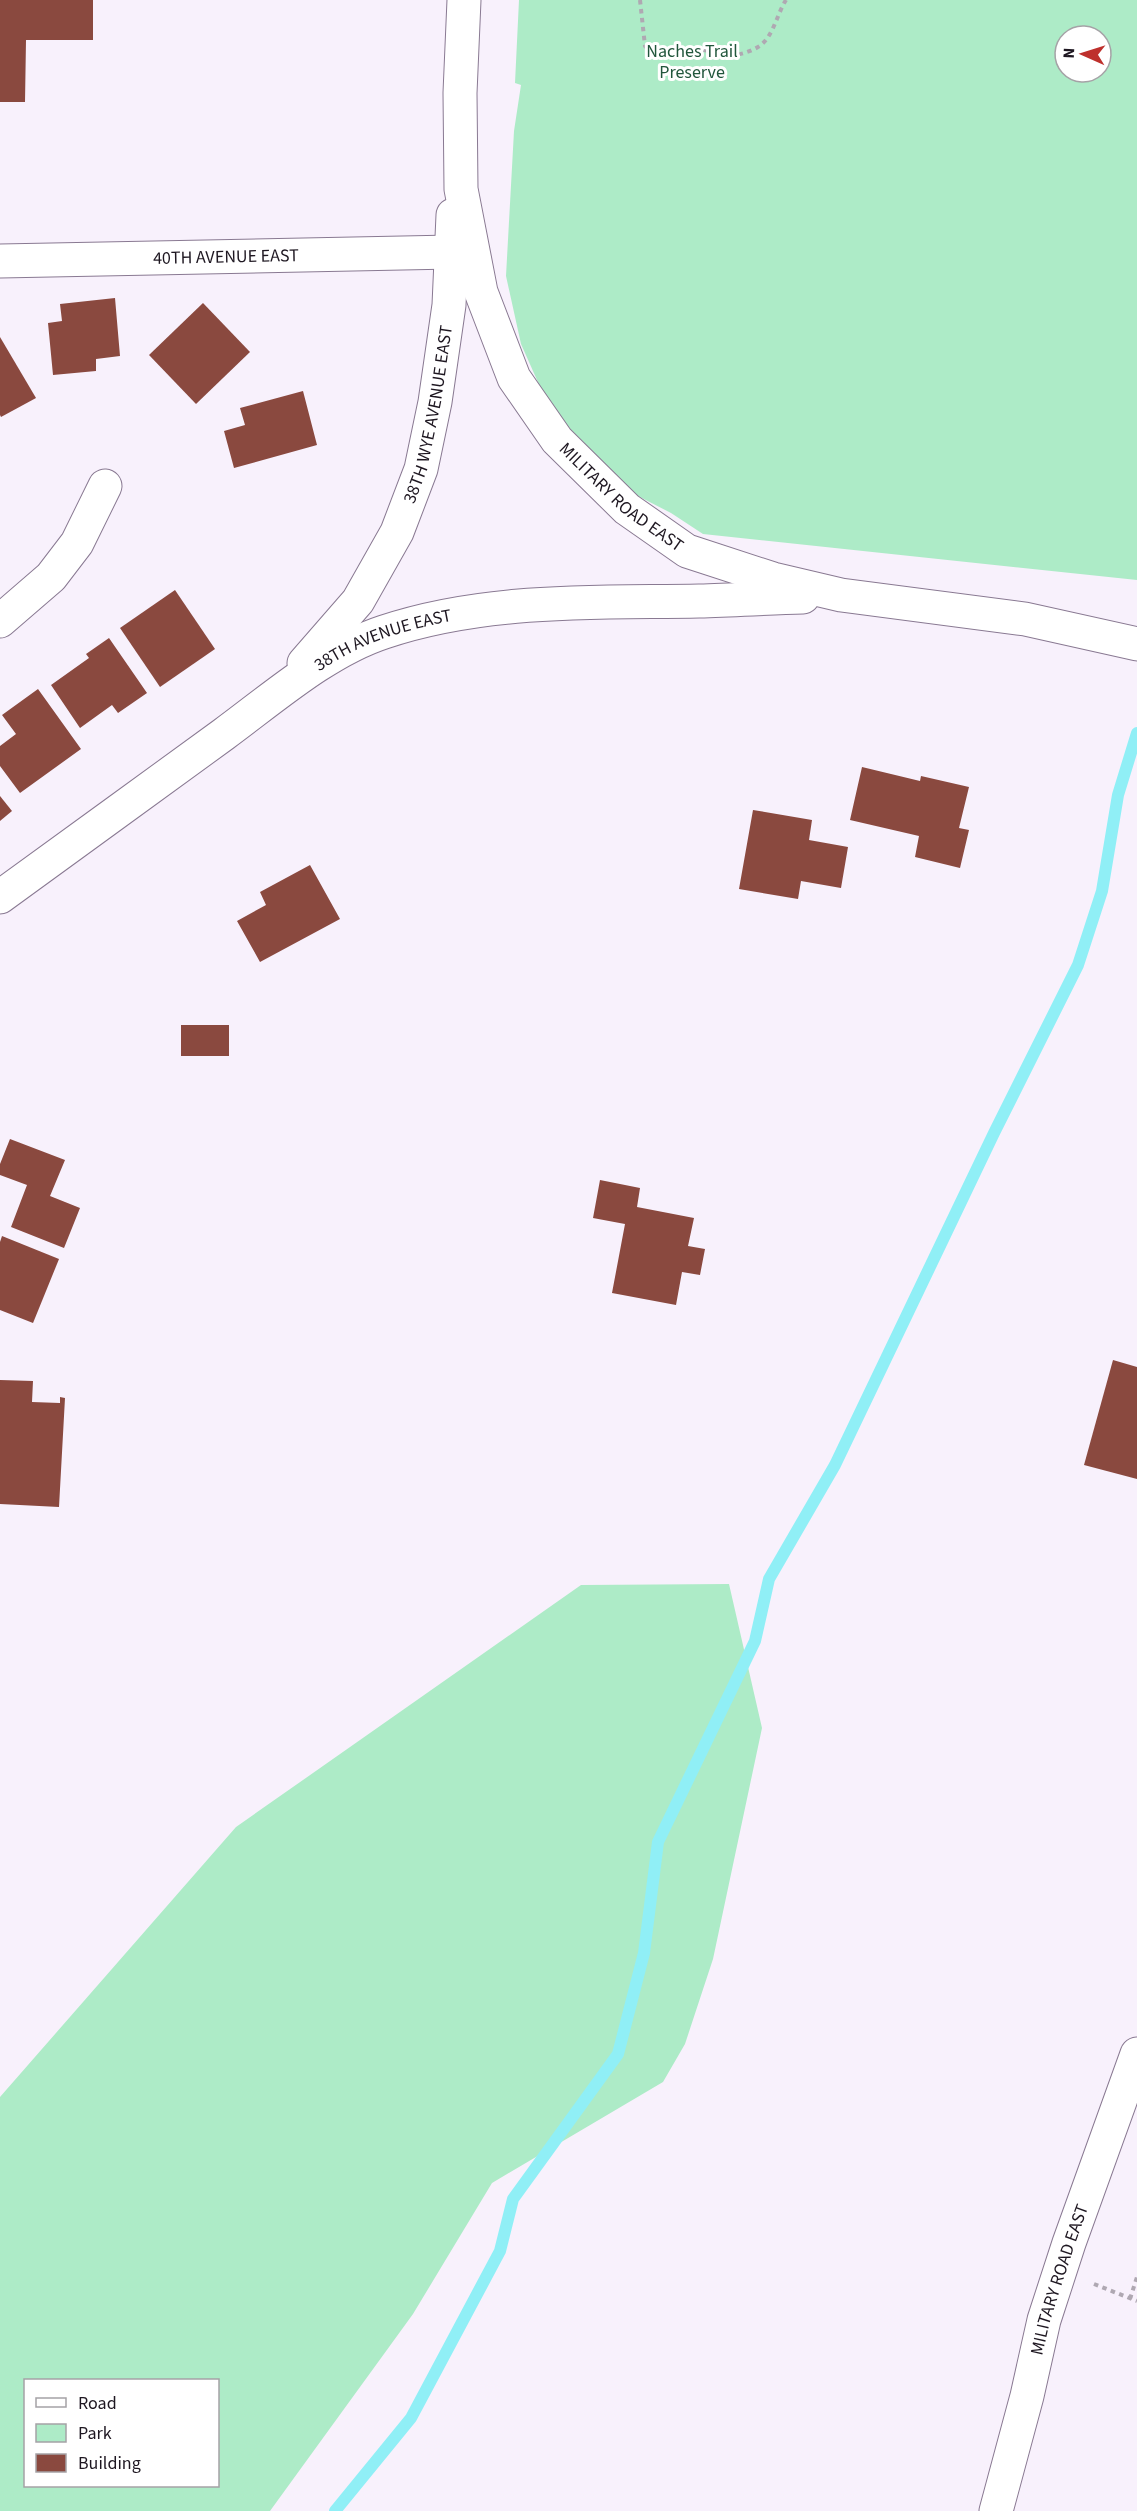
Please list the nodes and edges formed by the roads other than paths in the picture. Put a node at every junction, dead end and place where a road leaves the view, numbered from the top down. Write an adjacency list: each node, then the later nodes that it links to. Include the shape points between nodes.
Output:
1 (464, 0): 2 (street, MILITARY ROAD EAST)
2 (460, 93): 3 (street, 38TH WYE AVENUE EAST); 6 (street, MILITARY ROAD EAST, via 461,189 481,292 514,378 557,440 627,509 687,551 773,579)
3 (452, 252): 4 (street, 40TH AVENUE EAST); 9 (street, 38TH WYE AVENUE EAST, via 435,402 421,469 397,532 358,601)
4 (0, 261)
5 (105, 486): 7 (street, via 77,543 51,577)
6 (841, 595): 8 (street, MILITARY ROAD EAST, via 1025,619); 9 (street, 38TH AVENUE EAST, via 585,601 432,618 382,632 340,651)
7 (0, 621)
8 (1137, 644)
9 (277, 694): 10 (street, 38TH AVENUE EAST)
10 (0, 897)
11 (1137, 2054): 12 (street, MILITARY ROAD EAST, via 1044,2320)
12 (996, 2511)

